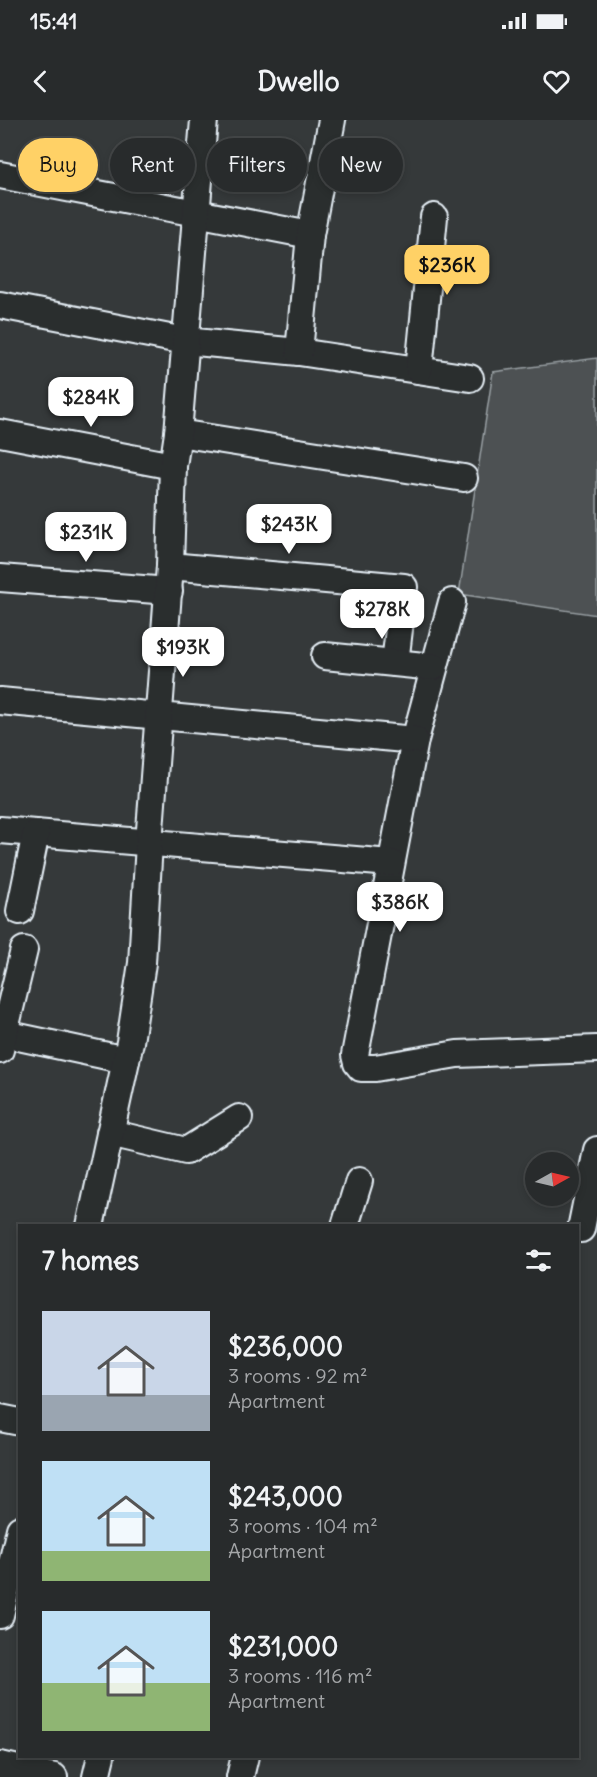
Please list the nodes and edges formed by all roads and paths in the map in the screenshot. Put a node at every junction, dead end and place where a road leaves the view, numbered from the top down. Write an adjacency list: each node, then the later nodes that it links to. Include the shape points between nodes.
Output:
1 (204, 120): 4 (street)
2 (333, 120): 6 (street)
3 (0, 175): 4 (street)
4 (196, 214): 6 (street); 8 (street)
5 (434, 217): 10 (street)
6 (310, 235): 9 (street)
7 (0, 305): 8 (street)
8 (185, 341): 9 (street); 13 (street)
9 (299, 352): 10 (street)
10 (419, 370): 11 (street)
11 (470, 378)
12 (0, 433): 14 (street)
13 (178, 434): 14 (street); 15 (street)
14 (173, 466): 17 (street)
15 (464, 478)
16 (0, 578): 17 (street)
17 (170, 579): 20 (street, via 404,587); 23 (street)
18 (452, 602): 21 (street)
19 (325, 656): 20 (street)
20 (395, 663): 21 (street)
21 (434, 667): 24 (street)
22 (0, 701): 23 (street)
23 (158, 715): 24 (street); 27 (street)
24 (415, 740): 28 (street)
25 (0, 830): 26 (street)
26 (36, 833): 27 (street); 29 (street)
27 (148, 843): 28 (street); 33 (street, via 142,963)
28 (391, 863): 32 (street, via 355,1055 361,1068 457,1054)
29 (20, 911)
30 (24, 950): 31 (street)
31 (1, 1039): 33 (street)
32 (597, 1049)
33 (126, 1060): 35 (street)
34 (239, 1118): 35 (street, via 186,1151)
35 (110, 1133): 38 (street)
36 (596, 1163): 40 (street)
37 (359, 1181): 39 (street)
38 (90, 1224)
39 (346, 1224)
40 (581, 1229)
41 (0, 1418): 42 (street)
42 (18, 1422)
43 (13, 1545): 44 (street)
44 (0, 1615)
45 (101, 1758): 49 (street)
46 (245, 1758): 50 (street)
47 (0, 1765): 48 (street)
48 (54, 1777)
49 (96, 1777)
50 (240, 1777)

